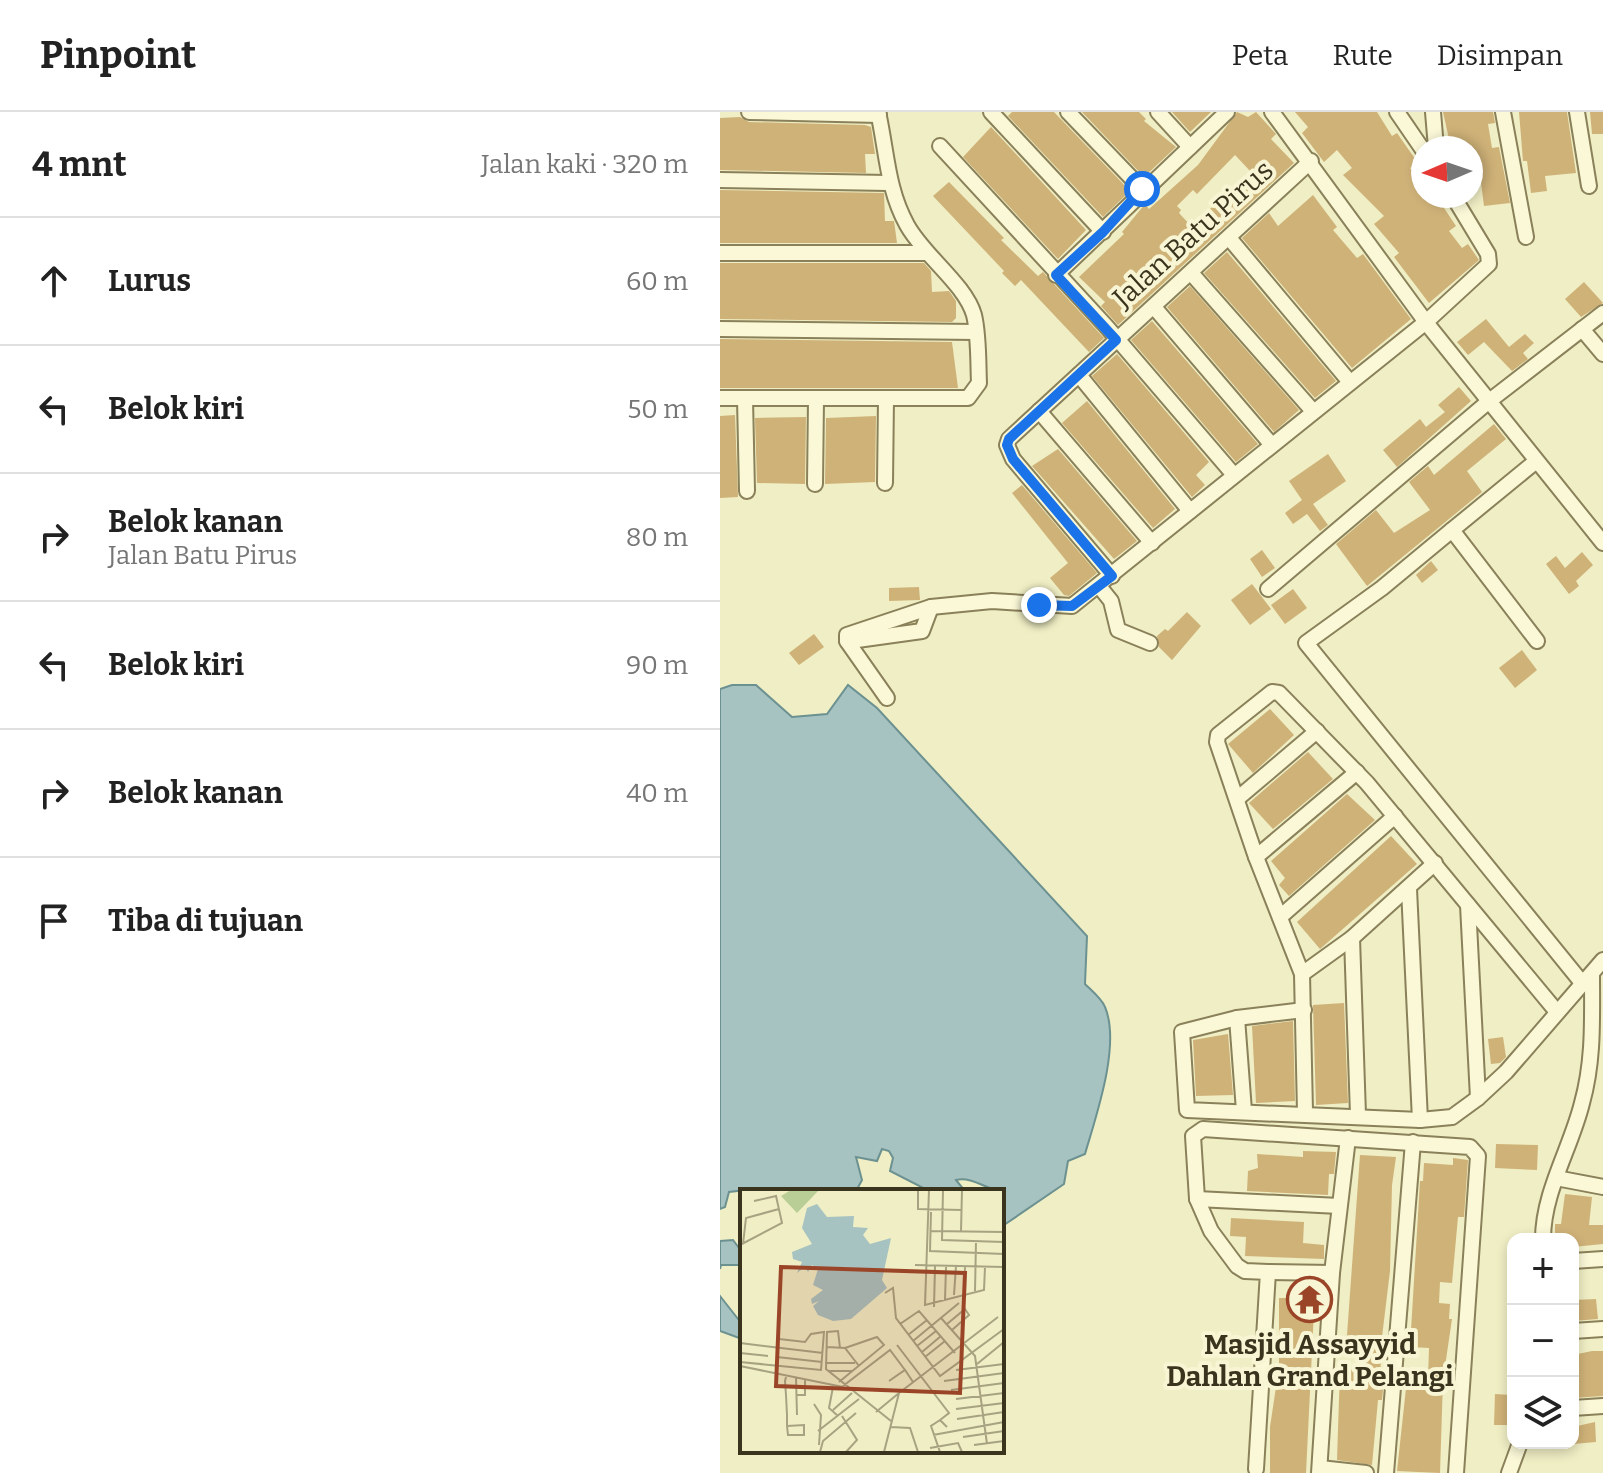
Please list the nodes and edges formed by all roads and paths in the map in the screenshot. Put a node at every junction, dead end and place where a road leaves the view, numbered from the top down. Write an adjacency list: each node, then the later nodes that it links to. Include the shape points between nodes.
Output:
1 (749, 112): 11 (street)
2 (991, 112): 22 (street)
3 (1068, 112): 20 (street)
4 (1158, 112): 15 (street)
5 (1227, 112): 15 (street)
6 (1272, 112): 16 (street)
7 (1397, 112): 12 (street)
8 (1433, 112): 13 (street)
9 (1503, 112): 23 (street)
10 (1577, 112): 19 (street)
11 (878, 113): 18 (street)
12 (1413, 136)
13 (1435, 136)
14 (940, 146): 28 (street)
15 (1190, 147): 20 (street)
16 (1311, 161): 24 (street, Jalan Batu Pirus); 31 (street)
17 (720, 180): 18 (street)
18 (888, 183): 26 (street)
19 (1589, 186)
20 (1142, 189): 22 (street)
21 (1460, 208): 31 (street, via 1489,264)
22 (1103, 232): 28 (street)
23 (1526, 237)
24 (1230, 239): 27 (street, Jalan Batu Pirus); 38 (street)
25 (720, 253): 26 (street)
26 (926, 253): 34 (street, via 967,299)
27 (1192, 274): 29 (street, Jalan Batu Pirus); 44 (street)
28 (1056, 275): 35 (street)
29 (1154, 307): 35 (street, Jalan Batu Pirus); 46 (street)
30 (1603, 313): 33 (street)
31 (1427, 323): 38 (street); 43 (street)
32 (720, 329): 34 (street)
33 (1582, 329): 36 (street); 43 (street)
34 (976, 332): 40 (street, via 979,383 968,398)
35 (1116, 340): 37 (street, Jalan Batu Pirus); 48 (street)
36 (1603, 354)
37 (1079, 375): 45 (street, Jalan Batu Pirus); 52 (street)
38 (1349, 381): 44 (street)
39 (720, 398): 41 (street)
40 (886, 398): 42 (street); 49 (street)
41 (745, 399): 42 (street); 51 (street)
42 (816, 399): 50 (street)
43 (1488, 402): 47 (street); 57 (street)
44 (1312, 410): 46 (street)
45 (1039, 411): 54 (street); 56 (street, Jalan Batu Pirus, via 1009,439 1013,459)
46 (1271, 444): 48 (street)
47 (1535, 462): 53 (street); 55 (street)
48 (1234, 475): 52 (street)
49 (885, 483)
50 (815, 484)
51 (747, 491)
52 (1190, 511): 54 (street)
53 (1452, 530): 59 (street); 74 (street, via 1306,643)
54 (1152, 543): 56 (street)
55 (1603, 543)
56 (1112, 576): 58 (street)
57 (1268, 589)
58 (1104, 591): 60 (street, via 1118,630); 61 (street, via 1072,606 992,601 931,607 847,635)
59 (1537, 641)
60 (1150, 643)
61 (887, 698)
62 (1317, 731): 63 (street); 64 (street); 64 (street, via 1272,692 1218,735)
63 (1357, 772): 65 (street); 66 (street)
64 (1237, 799): 66 (street)
65 (1395, 816): 67 (street); 70 (street)
66 (1256, 857): 70 (street)
67 (1435, 863): 68 (street); 69 (street)
68 (1409, 889): 71 (street); 83 (street)
69 (1468, 905): 76 (street); 79 (street)
70 (1280, 917): 73 (street)
71 (1352, 938): 73 (street); 82 (street)
72 (1603, 960): 74 (street)
73 (1302, 974): 75 (street)
74 (1588, 979): 76 (street); 78 (street)
75 (1304, 1010): 77 (street); 81 (street)
76 (1557, 1012): 79 (street)
77 (1237, 1018): 80 (street); 80 (street, via 1182,1032 1185,1105 1193,1111)
78 (1598, 1055): 86 (street)
79 (1478, 1098): 83 (street, via 1452,1117)
80 (1244, 1111): 81 (street)
81 (1305, 1112): 82 (street)
82 (1358, 1115): 83 (street)
83 (1420, 1120)
84 (1348, 1138): 85 (street); 88 (street, via 1203,1129 1193,1136); 89 (street)
85 (1413, 1142): 103 (street); 104 (street, via 1470,1147 1480,1165)
86 (1556, 1178): 87 (street); 90 (street)
87 (1603, 1187)
88 (1197, 1199): 89 (street); 93 (street, via 1211,1231 1237,1266)
89 (1339, 1206): 94 (street)
90 (1543, 1233)
91 (1603, 1259): 92 (street)
92 (1579, 1261)
93 (1268, 1272): 94 (street); 100 (street)
94 (1332, 1273): 101 (street)
95 (1603, 1329): 96 (street)
96 (1579, 1331)
97 (1603, 1406): 98 (street)
98 (1579, 1408)
99 (1518, 1449): 105 (street)
100 (1256, 1469)
101 (1319, 1470): 102 (street)
102 (1366, 1473)
103 (1386, 1473)
104 (1456, 1473)
105 (1509, 1473)

